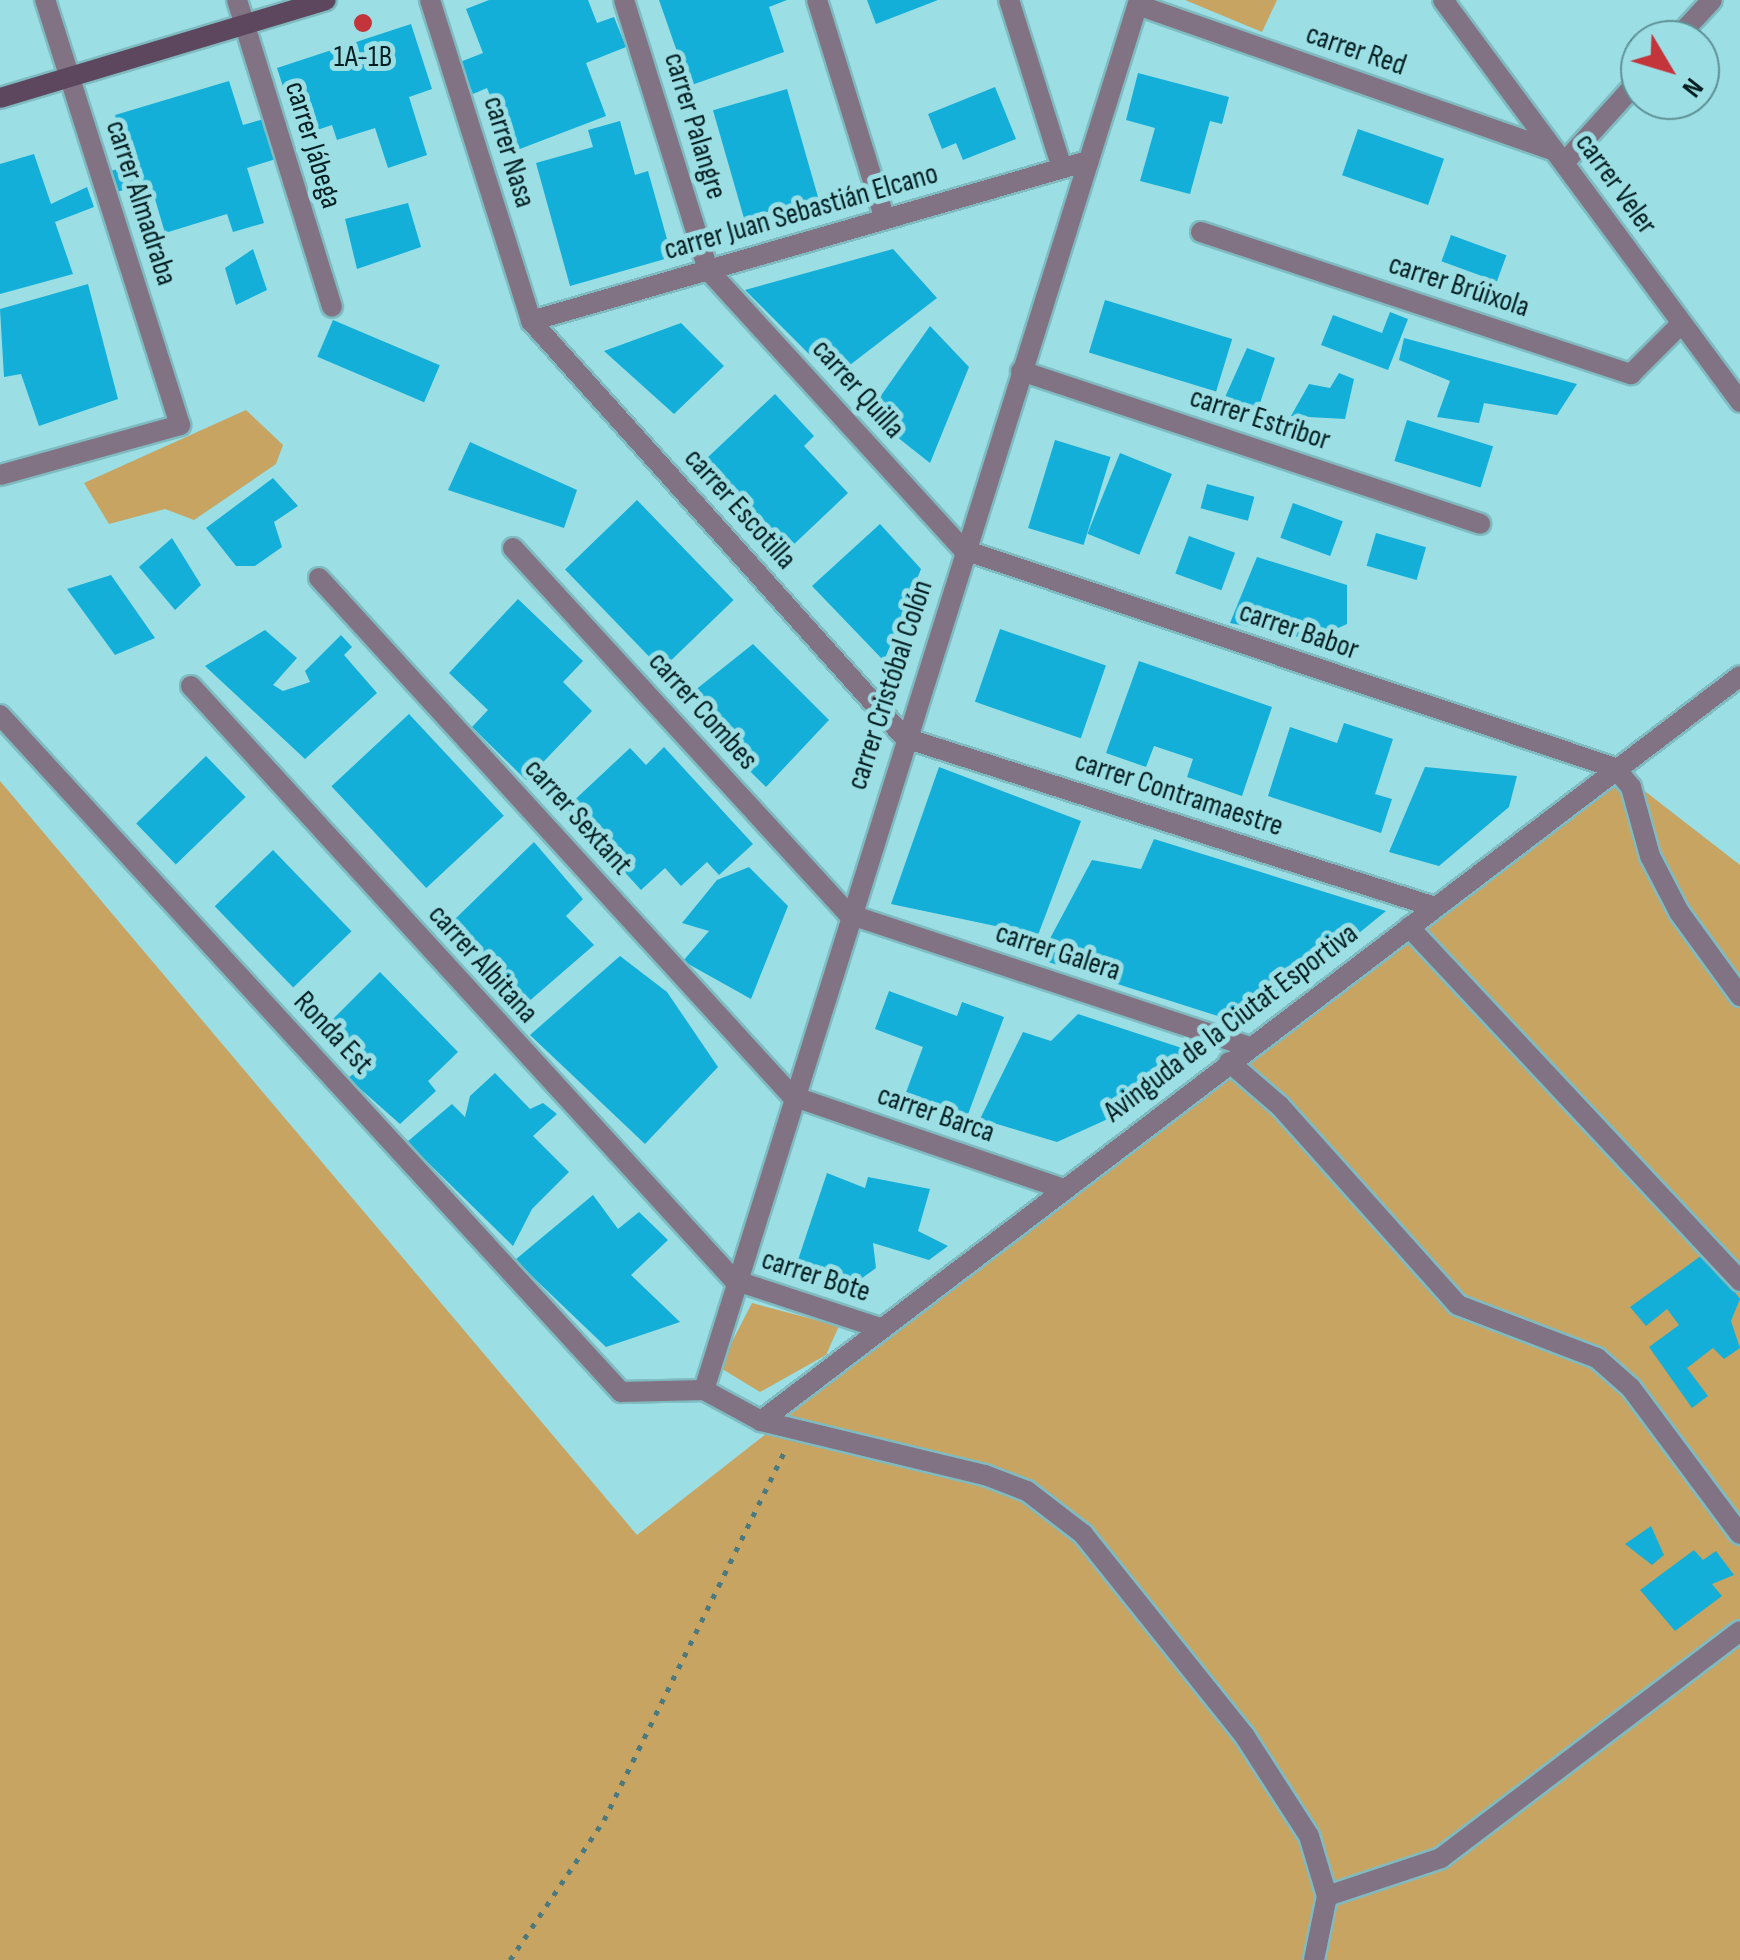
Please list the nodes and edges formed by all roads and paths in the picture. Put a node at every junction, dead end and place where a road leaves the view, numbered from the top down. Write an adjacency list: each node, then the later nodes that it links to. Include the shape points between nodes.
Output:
1 (45, 0): 13 (street, carrer Almadraba)
2 (237, 0): 12 (street, carrer Jábega)
3 (326, 0): 12 (street)
4 (430, 0): 23 (street, carrer Nasa)
5 (624, 0): 21 (street, carrer Palangre)
6 (817, 0): 19 (street)
7 (1009, 0): 18 (street)
8 (1443, 0): 16 (street, carrer Veler)
9 (1712, 0): 11 (street)
10 (1138, 3): 16 (street, carrer Red); 17 (street, carrer Cristóbal Colón)
11 (1694, 20)
12 (244, 24): 13 (street); 22 (street, carrer Jábega)
13 (69, 77): 14 (street); 27 (street, carrer Almadraba, via 180,425)
14 (0, 98)
15 (1620, 98): 16 (street)
16 (1559, 157): 24 (street, carrer Veler)
17 (1088, 162): 18 (street, carrer Juan Sebastián Elcano); 25 (street, carrer Cristóbal Colón)
18 (1062, 168): 19 (street, carrer Juan Sebastián Elcano)
19 (885, 219): 21 (street, carrer Juan Sebastián Elcano)
20 (1201, 232): 24 (street, carrer Brúixola, via 1630,374)
21 (708, 270): 23 (street, carrer Juan Sebastián Elcano); 30 (street, carrer Quilla)
22 (332, 308)
23 (531, 321): 35 (street, carrer Escotilla)
24 (1681, 324): 26 (street, carrer Veler)
25 (1020, 371): 28 (street, carrer Estribor); 30 (street, carrer Cristóbal Colón)
26 (1740, 402)
27 (1, 471)
28 (1480, 524)
29 (513, 548): 38 (street, carrer Combes)
30 (964, 550): 35 (street, carrer Cristóbal Colón); 36 (street, carrer Babor)
31 (319, 578): 43 (street, carrer Sextant)
32 (1740, 676): 36 (street, Avinguda de la Ciutat Esportiva)
33 (191, 686): 45 (street, carrer Albitana)
34 (0, 716): 48 (street, Ronda Est, via 621,1392)
35 (905, 738): 37 (street, carrer Contramaestre); 38 (street, carrer Cristóbal Colón)
36 (1615, 768): 37 (street, Avinguda de la Ciutat Esportiva); 40 (street, via 1631,787 1650,856 1678,912)
37 (1436, 907): 39 (street, Avinguda de la Ciutat Esportiva)
38 (848, 914): 41 (street, carrer Galera); 43 (street, carrer Cristóbal Colón)
39 (1409, 927): 41 (street, Avinguda de la Ciutat Esportiva); 46 (street)
40 (1740, 996)
41 (1248, 1047): 42 (street, Avinguda de la Ciutat Esportiva)
42 (1229, 1062): 44 (street, Avinguda de la Ciutat Esportiva); 51 (street, via 1280,1106 1458,1304 1597,1358 1631,1388)
43 (792, 1096): 44 (street, carrer Barca); 45 (street, carrer Cristóbal Colón)
44 (1061, 1188): 47 (street, Avinguda de la Ciutat Esportiva)
45 (734, 1280): 47 (street, carrer Bote); 48 (street, carrer Cristóbal Colón)
46 (1740, 1281)
47 (880, 1328): 49 (street, Avinguda de la Ciutat Esportiva)
48 (704, 1390): 49 (street)
49 (761, 1421): 50 (street)
50 (794, 1428): 53 (street, via 985,1475 1056,1509 1177,1649 1276,1780 1319,1856); 54 (path, via 765,1504 604,1820)
51 (1740, 1534)
52 (1740, 1631): 53 (street, via 1441,1858)
53 (1327, 1896): 55 (street)
54 (510, 1960)
55 (1314, 1960)

